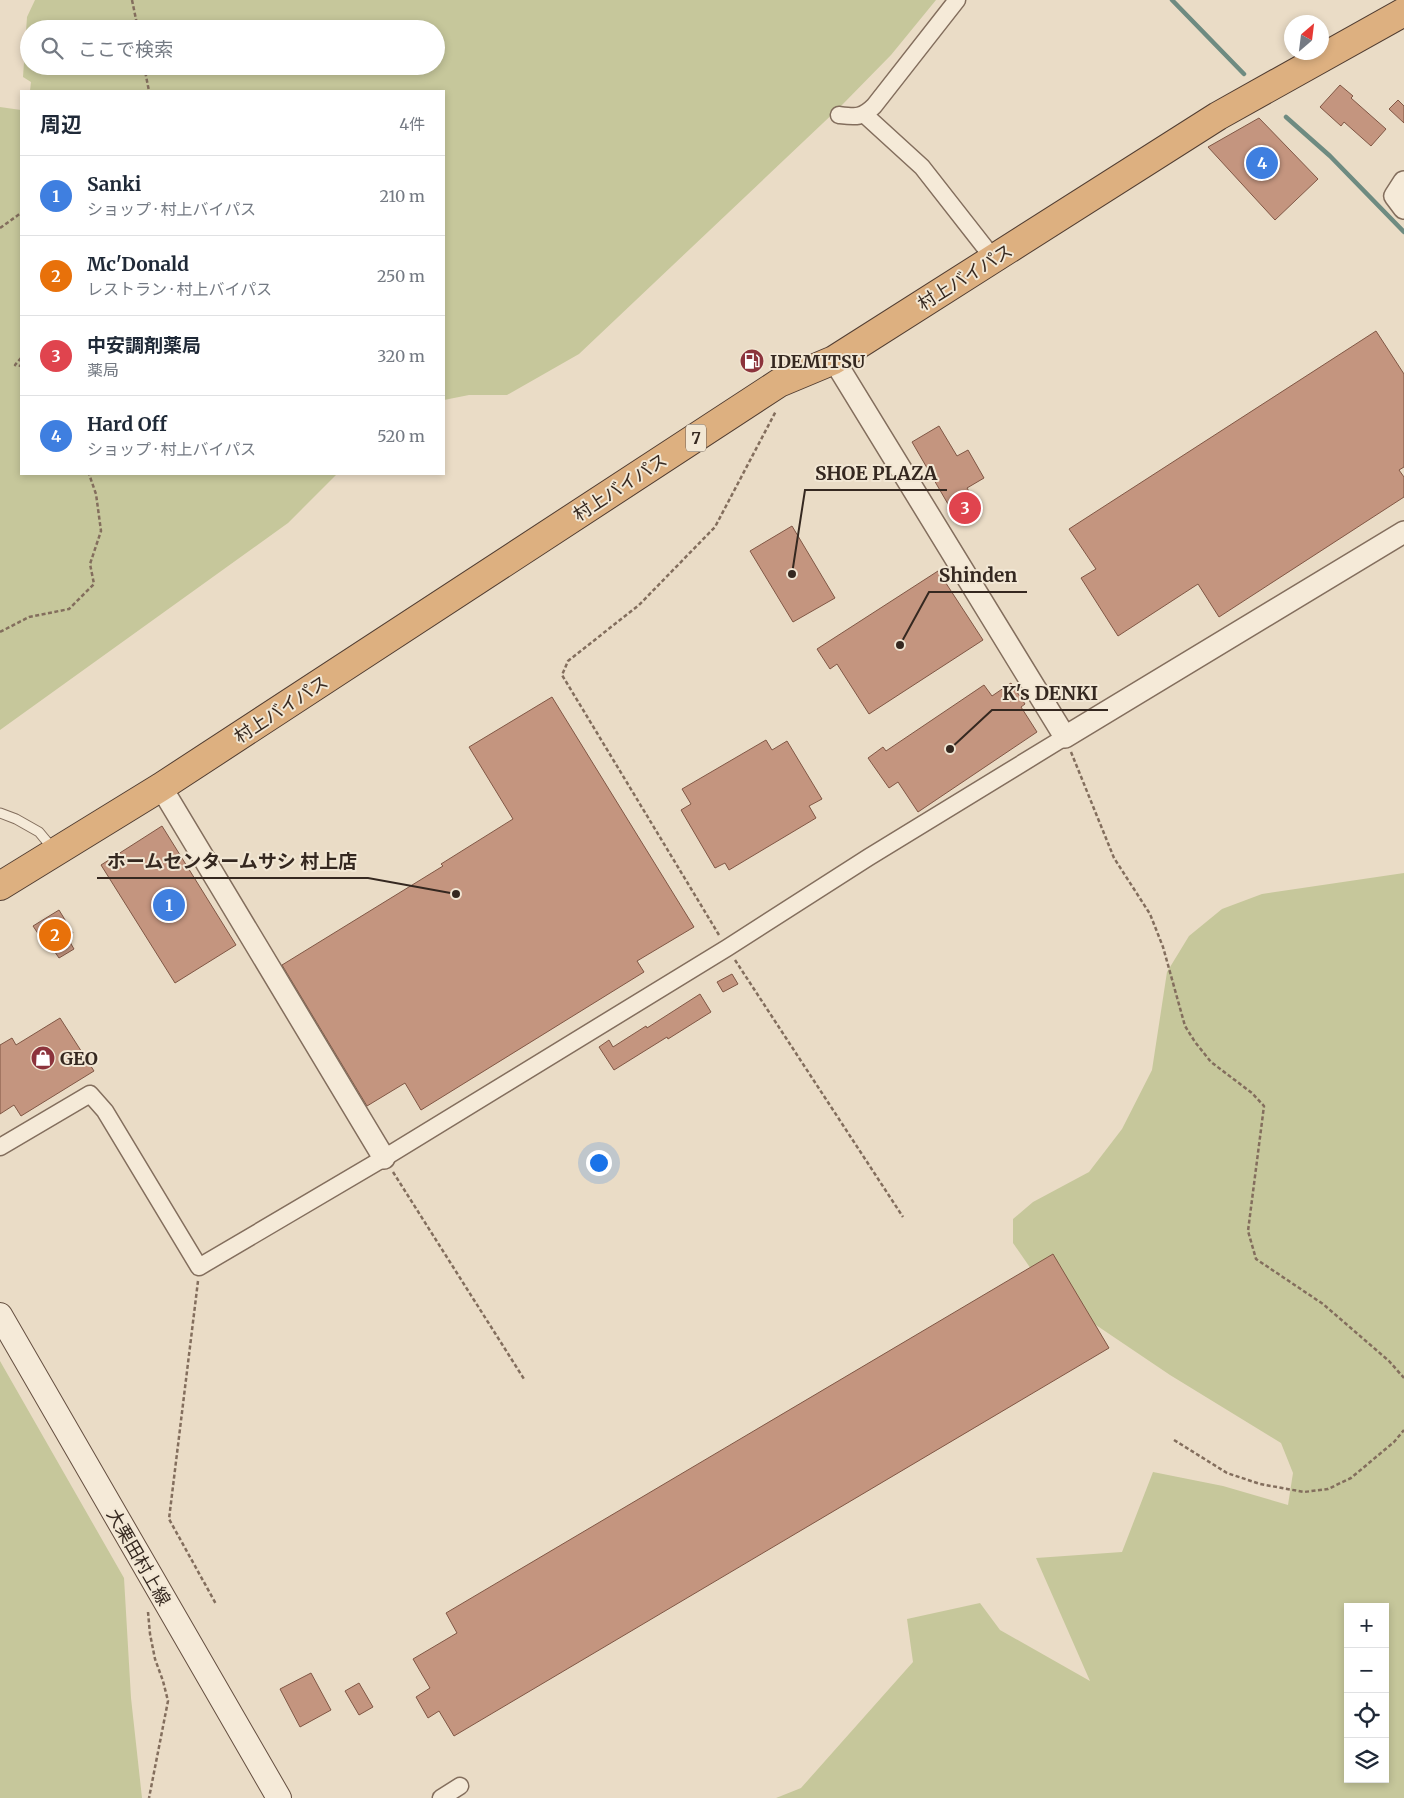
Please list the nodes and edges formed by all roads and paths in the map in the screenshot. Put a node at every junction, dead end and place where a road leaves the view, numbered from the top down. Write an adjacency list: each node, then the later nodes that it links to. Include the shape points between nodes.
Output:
1 (132, 0): 4 (path)
2 (957, 0): 8 (street)
3 (1404, 12): 13 (highway, 村上バイパス / 7, via 1218,116)
4 (136, 20)
5 (146, 75): 6 (path)
6 (149, 90)
7 (839, 115): 8 (street)
8 (866, 115): 13 (street, via 922,167)
9 (1404, 182): 10 (street, via 1395,196)
10 (1404, 208)
11 (20, 214): 12 (path)
12 (0, 228)
13 (994, 259): 14 (highway, 村上バイパス / 7)
14 (834, 360): 15 (highway, 村上バイパス / 7); 19 (street)
15 (779, 384): 20 (highway, 村上バイパス / 7); 24 (path, via 780,403 716,527 639,605 568,661 562,675)
16 (89, 475): 18 (path, via 102,531 90,564 94,584 69,609 29,618)
17 (1404, 532): 19 (street)
18 (0, 632)
19 (1065, 737): 24 (street); 30 (path, via 1114,858 1150,914 1163,947 1185,1026 1211,1062 1264,1106 1248,1231 1256,1258 1323,1304)
20 (161, 787): 22 (highway, 村上バイパス / 7); 26 (street)
21 (0, 813): 22 (lane, via 16,818 39,832)
22 (55, 852): 23 (highway, 村上バイパス / 7)
23 (0, 886)
24 (727, 948): 26 (street); 27 (path)
25 (0, 1147): 28 (street, via 90,1094 105,1111)
26 (384, 1158): 28 (street); 31 (path)
27 (902, 1217)
28 (199, 1267): 34 (path, via 169,1519)
29 (0, 1315): 38 (main road, 大栗田村上線)
30 (1404, 1378)
31 (524, 1379)
32 (1404, 1430): 33 (path, via 1352,1478 1328,1489 1304,1492 1260,1484 1227,1473)
33 (1174, 1440)
34 (216, 1604)
35 (148, 1605): 37 (path, via 155,1659 168,1701)
36 (460, 1786): 39 (street)
37 (149, 1798)
38 (279, 1798)
39 (442, 1798)

